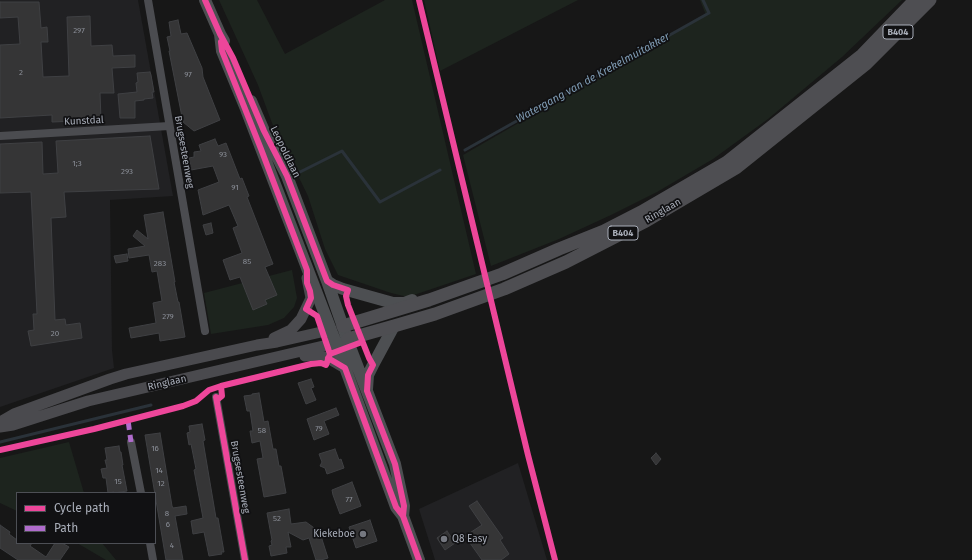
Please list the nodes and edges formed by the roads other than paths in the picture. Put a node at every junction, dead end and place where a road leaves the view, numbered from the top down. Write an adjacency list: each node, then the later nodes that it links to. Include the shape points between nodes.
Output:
1 (148, 0): 6 (street, Brugsesteenweg)
2 (205, 0): 5 (main road, Leopoldlaan)
3 (915, 0): 10 (highway, Ringlaan / B404, via 862,54 727,162 604,231 502,274)
4 (930, 0): 12 (highway, Ringlaan / B404, via 866,64 736,168 646,221 566,262 458,306)
5 (220, 34): 8 (main road, Leopoldlaan, via 222,51); 9 (main road, Leopoldlaan, via 287,176)
6 (169, 126): 7 (street, Kunstdal); 14 (street, Brugsesteenweg)
7 (0, 136)
8 (307, 270): 13 (main road, Leopoldlaan); 16 (main road, via 310,298 301,319 291,330)
9 (327, 281): 10 (main road, via 343,289 393,303 404,303 420,298); 11 (main road, Leopoldlaan)
10 (428, 300): 11 (highway, Ringlaan / B404)
11 (343, 326): 13 (main road); 15 (main road, Leopoldlaan)
12 (394, 326): 15 (highway, Ringlaan / B404); 19 (main road, via 368,375)
13 (330, 330): 15 (main road, Leopoldlaan); 16 (main road, Ringlaan)
14 (205, 331)
15 (342, 341): 17 (main road, Ringlaan); 18 (main road); 19 (main road)
16 (257, 345): 21 (main road, Ringlaan, via 126,374 14,414)
17 (290, 354): 18 (main road, via 317,355); 22 (main road, Ringlaan, via 88,401 14,425)
18 (345, 368): 25 (main road, via 396,507)
19 (367, 390): 25 (main road, via 395,464 404,506)
20 (216, 397): 28 (street, Brugsesteenweg)
21 (0, 422)
22 (0, 427)
23 (131, 442): 24 (street)
24 (141, 492)
25 (403, 516): 29 (main road)
26 (150, 544): 27 (street)
27 (153, 560)
28 (245, 560)
29 (419, 560)

